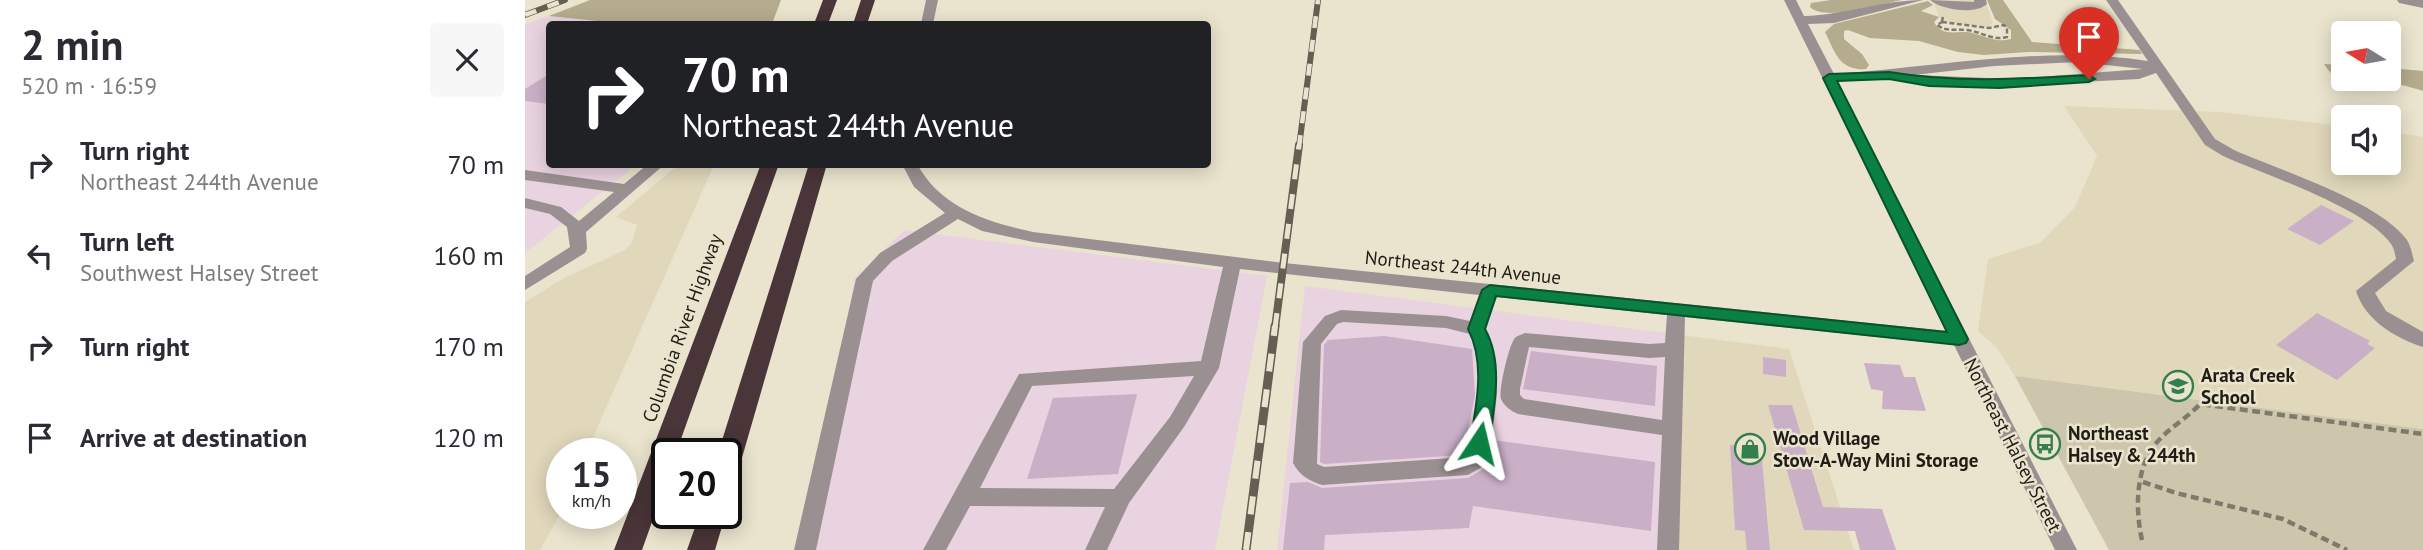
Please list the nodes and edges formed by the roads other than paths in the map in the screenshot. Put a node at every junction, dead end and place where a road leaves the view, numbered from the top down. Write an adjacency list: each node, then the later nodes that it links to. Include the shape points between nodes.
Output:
1 (830, 0): 12 (highway)
2 (868, 0): 13 (highway)
3 (932, 0): 14 (street)
4 (1790, 0): 11 (street, Northeast Halsey Street)
5 (1917, 0): 11 (street, via 1833,19)
6 (1937, 0): 7 (street, via 1976,6)
7 (1980, 0)
8 (2112, 0): 15 (street)
9 (2403, 0): 10 (street)
10 (2423, 4)
11 (1800, 20): 17 (street, Northeast Halsey Street)
12 (822, 21)
13 (861, 21)
14 (928, 21)
15 (2159, 66): 16 (street, via 2130,60 2064,60); 16 (street, via 2140,75 1999,84); 33 (street, via 2204,134 2220,149 2331,197 2396,236 2406,253 2405,261 2365,290 2367,301 2393,324)
16 (1889, 76): 17 (street)
17 (1829, 78): 32 (street, Northeast Halsey Street)
18 (653, 168): 23 (street)
19 (769, 168): 40 (highway, Columbia River Highway)
20 (817, 168): 37 (highway)
21 (912, 168): 25 (street, Northeast 244th Avenue, via 931,195)
22 (525, 175): 23 (street)
23 (628, 189): 26 (street)
24 (525, 203): 26 (street, via 559,211)
25 (961, 215): 27 (street, Northeast 244th Avenue, via 988,227 1033,237); 47 (street, via 886,257 865,279)
26 (578, 230): 28 (street, via 579,249)
27 (1233, 264): 29 (street, Northeast 244th Avenue); 35 (street)
28 (525, 284)
29 (1490, 290): 30 (street, Northeast 244th Avenue); 31 (street)
30 (1676, 310): 32 (street, Northeast 244th Avenue); 34 (street)
31 (1477, 329): 31 (street, via 1446,322 1341,316 1331,320 1312,342 1304,463 1322,476 1468,467 1475,461 1487,398 1485,345)
32 (1959, 339): 51 (street, Northeast Halsey Street)
33 (2423, 340)
34 (1675, 349): 36 (street); 36 (street, via 1649,351 1525,340 1510,389 1518,406)
35 (1209, 368): 38 (street, via 1026,380); 39 (street, via 1177,422)
36 (1672, 429): 50 (street)
37 (735, 438)
38 (964, 497): 39 (street); 48 (street)
39 (1120, 498): 49 (street)
40 (642, 513): 43 (highway); 44 (highway, Columbia River Highway)
41 (708, 529): 45 (highway)
42 (711, 529): 46 (highway)
43 (621, 550)
44 (628, 550)
45 (701, 550)
46 (709, 550)
47 (805, 550)
48 (934, 550)
49 (1096, 550)
50 (1668, 550)
51 (2066, 550)

